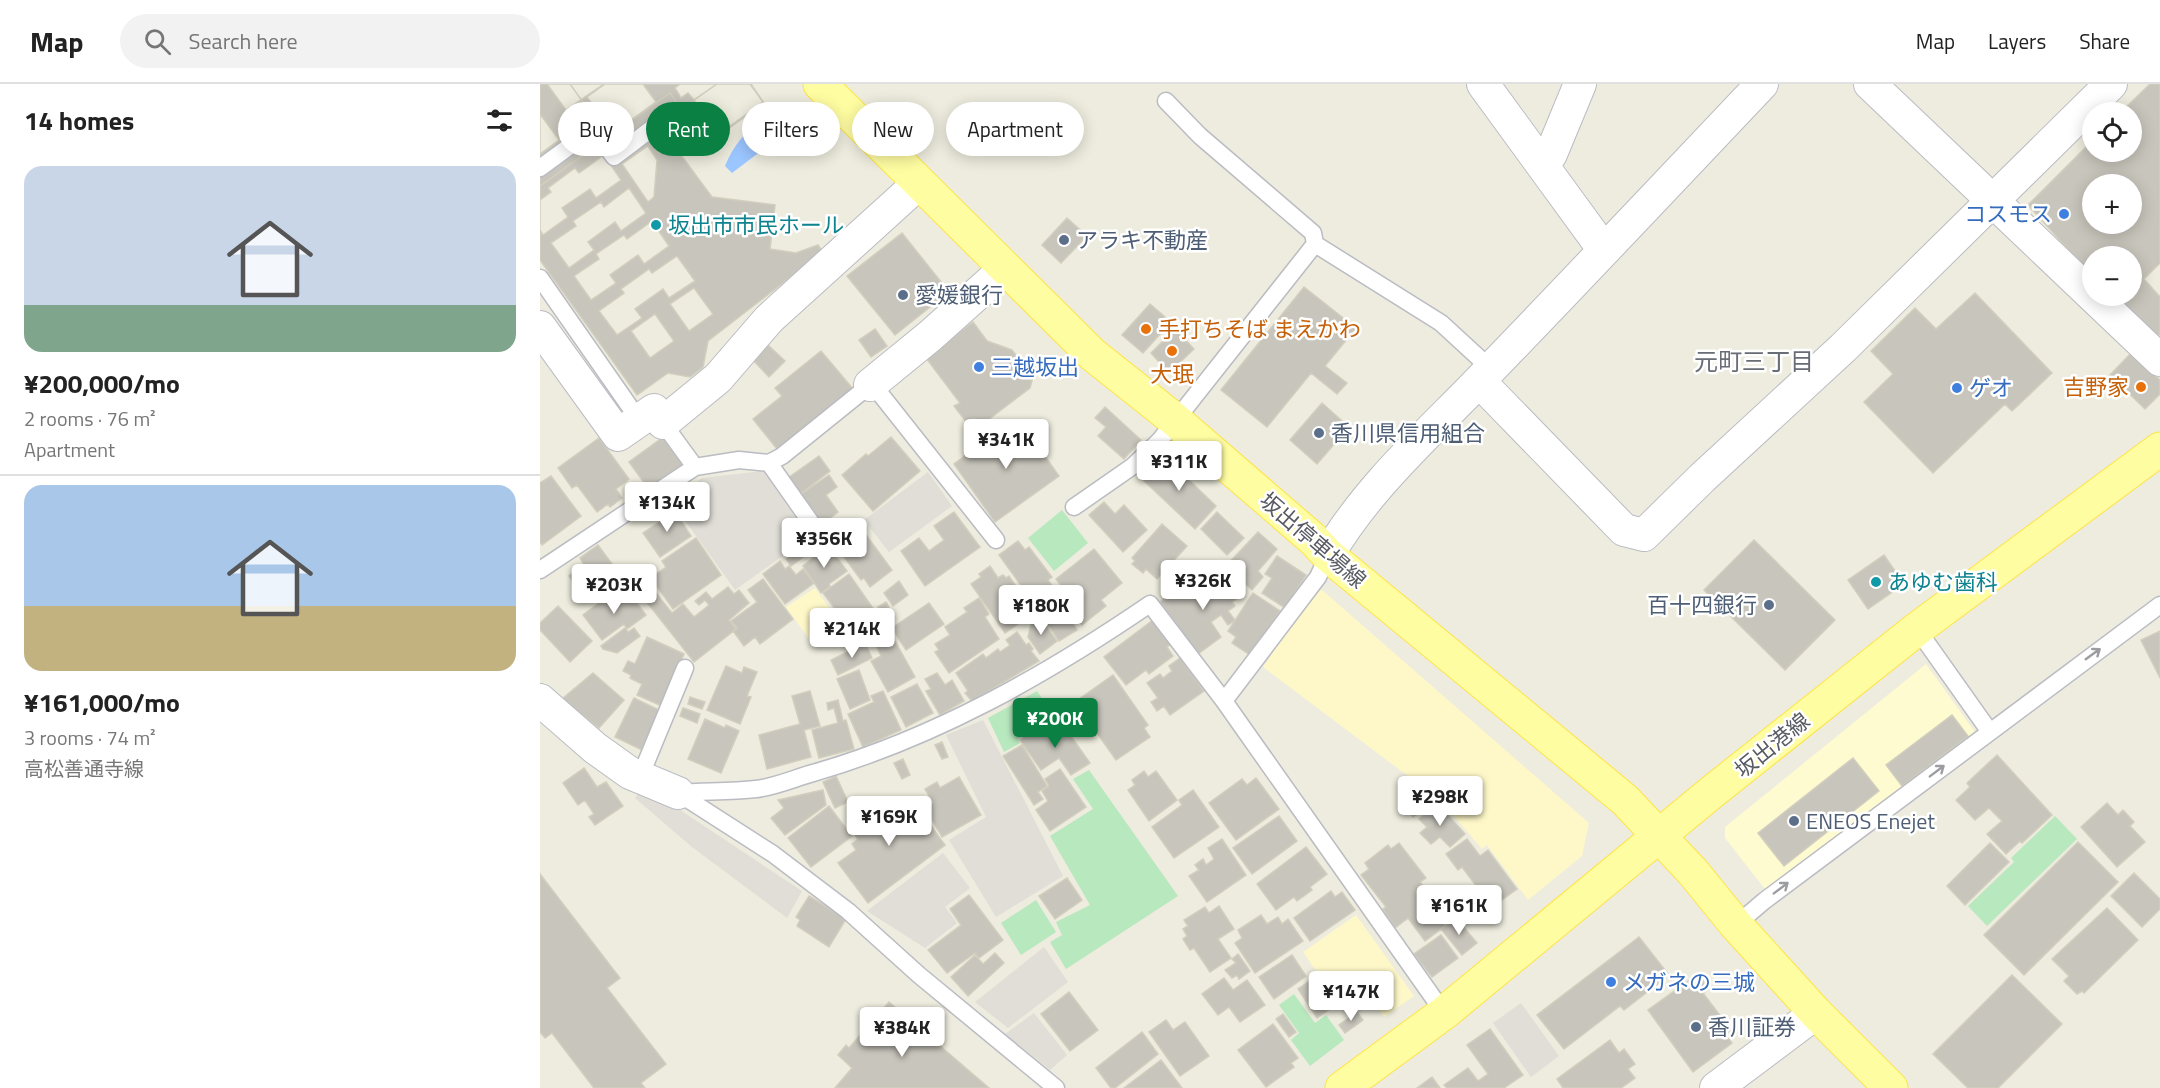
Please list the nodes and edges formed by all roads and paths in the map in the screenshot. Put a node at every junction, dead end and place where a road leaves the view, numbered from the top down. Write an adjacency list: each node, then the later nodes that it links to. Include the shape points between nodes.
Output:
1 (1484, 84): 9 (street)
2 (1580, 84): 9 (street)
3 (1762, 84): 14 (street)
4 (1870, 84): 12 (street)
5 (2111, 84): 12 (street)
6 (830, 88): 11 (main road, 坂出停車場線)
7 (1166, 101): 13 (lane, via 1200,136 1313,233)
8 (646, 133): 10 (lane, via 614,157 593,129)
9 (1543, 165): 14 (street)
10 (540, 168)
11 (919, 183): 15 (main road, 坂出停車場線); 22 (street, via 769,320 718,378)
12 (1991, 201): 18 (street); 19 (street, via 1843,348 1644,535 1624,530)
13 (1315, 244): 19 (lane, via 1441,323); 21 (lane)
14 (1604, 250): 19 (street)
15 (1005, 269): 20 (street); 21 (main road, 坂出停車場線, via 1092,354)
16 (540, 278): 22 (lane)
17 (540, 327): 22 (street, via 618,435)
18 (2160, 360)
19 (1485, 375): 29 (street, via 1422,438 1345,525)
20 (870, 385): 24 (lane, via 782,456); 28 (lane, via 879,391)
21 (1175, 420): 26 (lane, via 1133,466); 29 (main road, 坂出停車場線)
22 (651, 422): 25 (lane)
23 (2160, 449): 32 (main road, 坂出港線)
24 (769, 462): 25 (lane, via 739,460); 27 (lane)
25 (695, 467): 30 (lane)
26 (1074, 507)
27 (819, 534)
28 (996, 540)
29 (1328, 555): 35 (lane, via 1318,577); 39 (main road, 坂出停車場線, via 1625,800)
30 (540, 570)
31 (2160, 605): 36 (lane, one-way to 31)
32 (1917, 629): 36 (lane); 39 (main road, 坂出港線)
33 (685, 668): 37 (lane)
34 (540, 700): 37 (street, via 595,748)
35 (1224, 701): 38 (lane, via 1150,604 1026,683 938,727 842,765 758,789); 41 (lane)
36 (1990, 732): 40 (lane, one-way to 36)
37 (640, 777): 38 (street)
38 (678, 793): 43 (lane, via 773,854 848,911)
39 (1660, 836): 40 (main road); 41 (main road, 坂出港線)
40 (1736, 925): 42 (main road)
41 (1444, 1013): 44 (main road, 坂出港線)
42 (1816, 1013): 45 (street); 46 (main road)
43 (1056, 1088)
44 (1342, 1088)
45 (1716, 1088)
46 (1891, 1088)

